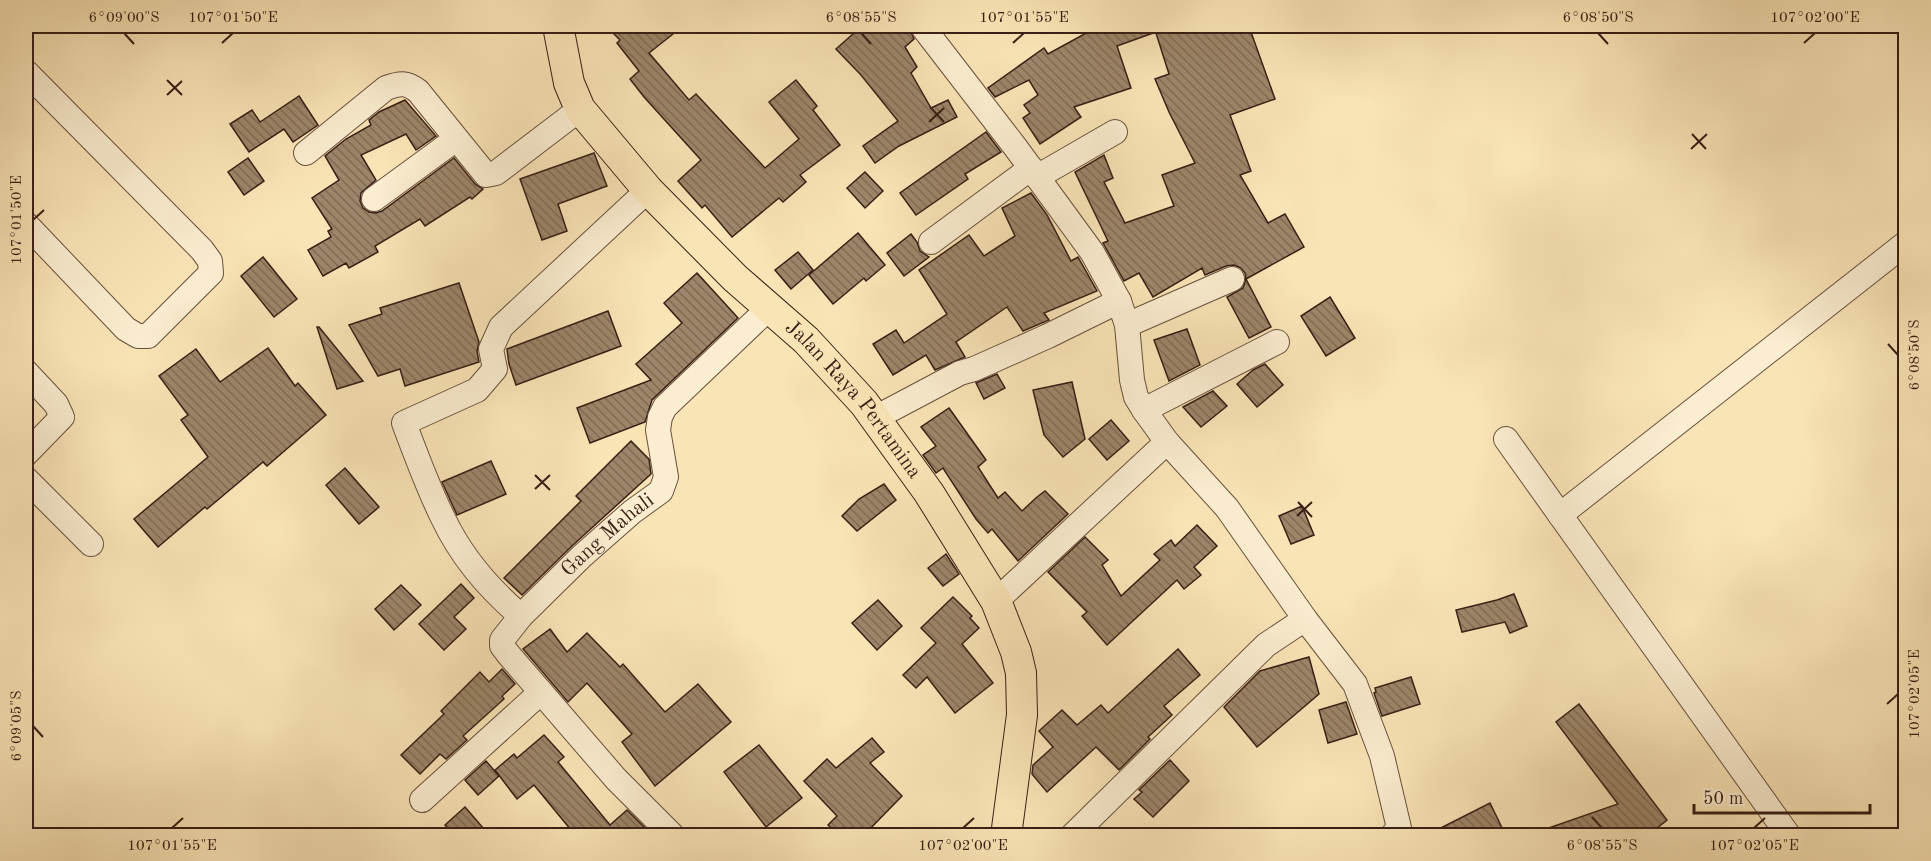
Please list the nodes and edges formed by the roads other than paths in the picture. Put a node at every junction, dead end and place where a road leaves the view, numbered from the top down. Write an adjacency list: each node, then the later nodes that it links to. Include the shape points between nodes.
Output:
1 (558, 26): 4 (main road, Jalan Raya Pertamina, via 568,83)
2 (932, 29): 8 (street)
3 (26, 72): 11 (street, via 202,250 210,261 211,273 148,336 138,336 126,329)
4 (580, 109): 6 (street, via 496,173 486,175); 9 (main road, Jalan Raya Pertamina)
5 (1115, 132): 8 (street)
6 (456, 139): 7 (street, via 418,91 401,83 387,88); 10 (street)
7 (306, 153)
8 (1034, 172): 12 (street); 15 (street, via 1092,252)
9 (648, 190): 16 (main road, Jalan Raya Pertamina); 29 (street, via 501,327 491,349 495,369 477,390 404,423 448,527 463,552 496,595)
10 (374, 199)
11 (26, 224)
12 (931, 242)
13 (1905, 243): 26 (street)
14 (1232, 279): 17 (street)
15 (1119, 301): 17 (street); 21 (street, via 960,373)
16 (769, 308): 21 (main road, Jalan Raya Pertamina, via 806,340); 29 (street, Gang Mahali, via 665,407 658,430 666,477 660,491 582,556)
17 (1127, 325): 20 (street, via 1132,380)
18 (1277, 342): 20 (street)
19 (26, 372): 24 (street, via 56,404 62,417)
20 (1144, 410): 23 (street)
21 (875, 418): 28 (main road, Jalan Raya Pertamina, via 929,493)
22 (1506, 439): 26 (street)
23 (1167, 442): 28 (street); 30 (street, via 1227,508)
24 (26, 454)
25 (26, 479): 27 (street)
26 (1560, 515): 37 (street)
27 (91, 544)
28 (996, 601): 34 (main road, Jalan Raya Pertamina, via 1021,673 1022,715)
29 (521, 616): 31 (street, Gang Mahali, via 502,640 502,646)
30 (1305, 619): 35 (street, via 1266,645); 36 (street, via 1355,684 1382,756 1397,817 1399,828)
31 (541, 692): 32 (street); 33 (street, via 616,779)
32 (422, 800)
33 (673, 836)
34 (1006, 836)
35 (1072, 836)
36 (1392, 836)
37 (1790, 836)

